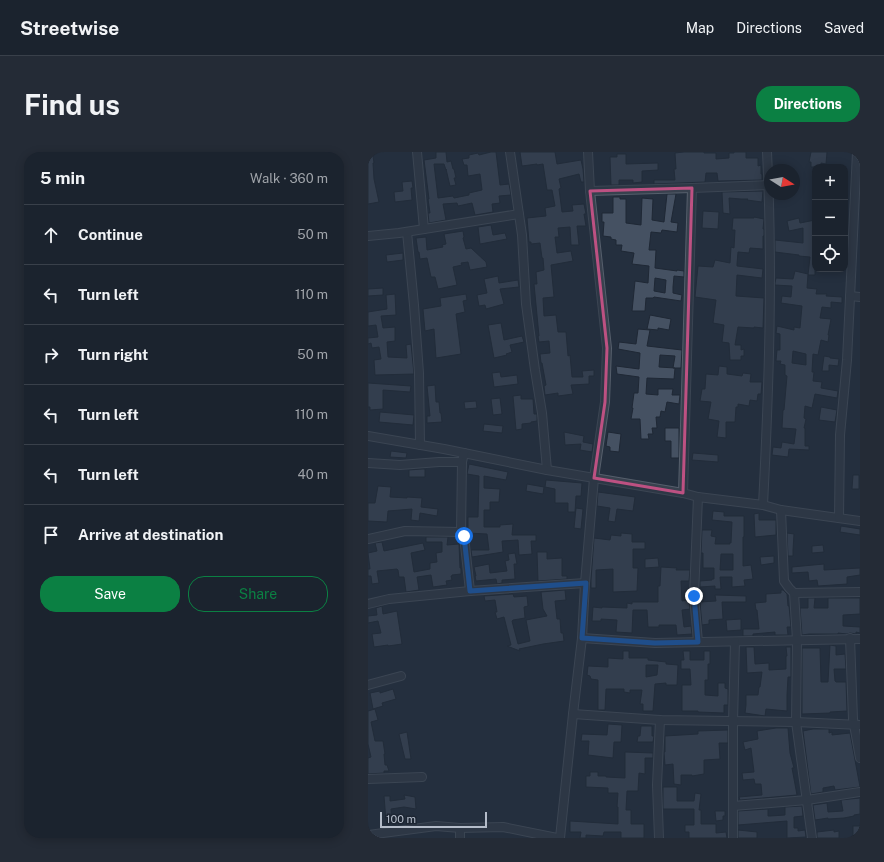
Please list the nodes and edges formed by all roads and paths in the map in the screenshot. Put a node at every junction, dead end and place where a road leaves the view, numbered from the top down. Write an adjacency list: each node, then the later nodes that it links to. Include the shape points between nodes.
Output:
1 (417, 152): 12 (street)
2 (510, 152): 11 (street)
3 (588, 152): 9 (street)
4 (767, 152): 6 (street)
5 (857, 152): 15 (street)
6 (767, 164)
7 (764, 185): 8 (street)
8 (692, 188): 9 (street); 24 (street)
9 (590, 191): 23 (street, via 607,348 605,402)
10 (768, 200): 26 (street, via 770,327)
11 (519, 214): 12 (street); 22 (street, via 526,304 542,414)
12 (424, 229): 13 (street)
13 (407, 232): 14 (street); 18 (street, via 419,373)
14 (368, 236)
15 (850, 296): 16 (street); 28 (street, via 840,435)
16 (860, 297)
17 (368, 436): 18 (street)
18 (420, 445): 19 (street)
19 (464, 453): 20 (street); 22 (street)
20 (462, 462): 21 (street, via 400,465); 30 (street)
21 (368, 463)
22 (547, 470): 23 (street)
23 (594, 478): 24 (street); 32 (street)
24 (683, 493): 25 (street)
25 (698, 497): 26 (street); 41 (street, via 694,596)
26 (763, 505): 27 (street)
27 (781, 510): 28 (street); 35 (street, via 784,580)
28 (839, 518): 29 (street)
29 (860, 521)
30 (461, 532): 31 (street, via 404,531); 33 (street, via 464,536)
31 (368, 538)
32 (586, 583): 33 (street); 37 (street)
33 (470, 591): 36 (street, via 389,599)
34 (860, 592): 35 (street)
35 (794, 593): 40 (street)
36 (368, 604)
37 (582, 638): 41 (street, via 655,643); 45 (street)
38 (850, 638): 39 (street); 40 (street); 49 (street, via 853,719)
39 (860, 638)
40 (797, 640): 42 (street); 48 (street)
41 (698, 642): 42 (street)
42 (735, 642): 47 (street)
43 (401, 676): 44 (street)
44 (368, 685)
45 (573, 714): 46 (street); 60 (street)
46 (660, 720): 47 (street); 61 (street)
47 (733, 722): 48 (street); 55 (street)
48 (796, 722): 49 (street); 54 (street)
49 (857, 725): 50 (street)
50 (860, 758)
51 (422, 777): 52 (street)
52 (368, 779)
53 (860, 792): 54 (street)
54 (807, 800): 55 (street); 63 (street)
55 (733, 806): 62 (street)
56 (460, 828): 57 (street, via 436,826); 58 (street); 59 (street, via 503,827)
57 (368, 835)
58 (460, 838)
59 (557, 838)
60 (560, 838)
61 (659, 838)
62 (732, 838)
63 (812, 838)

